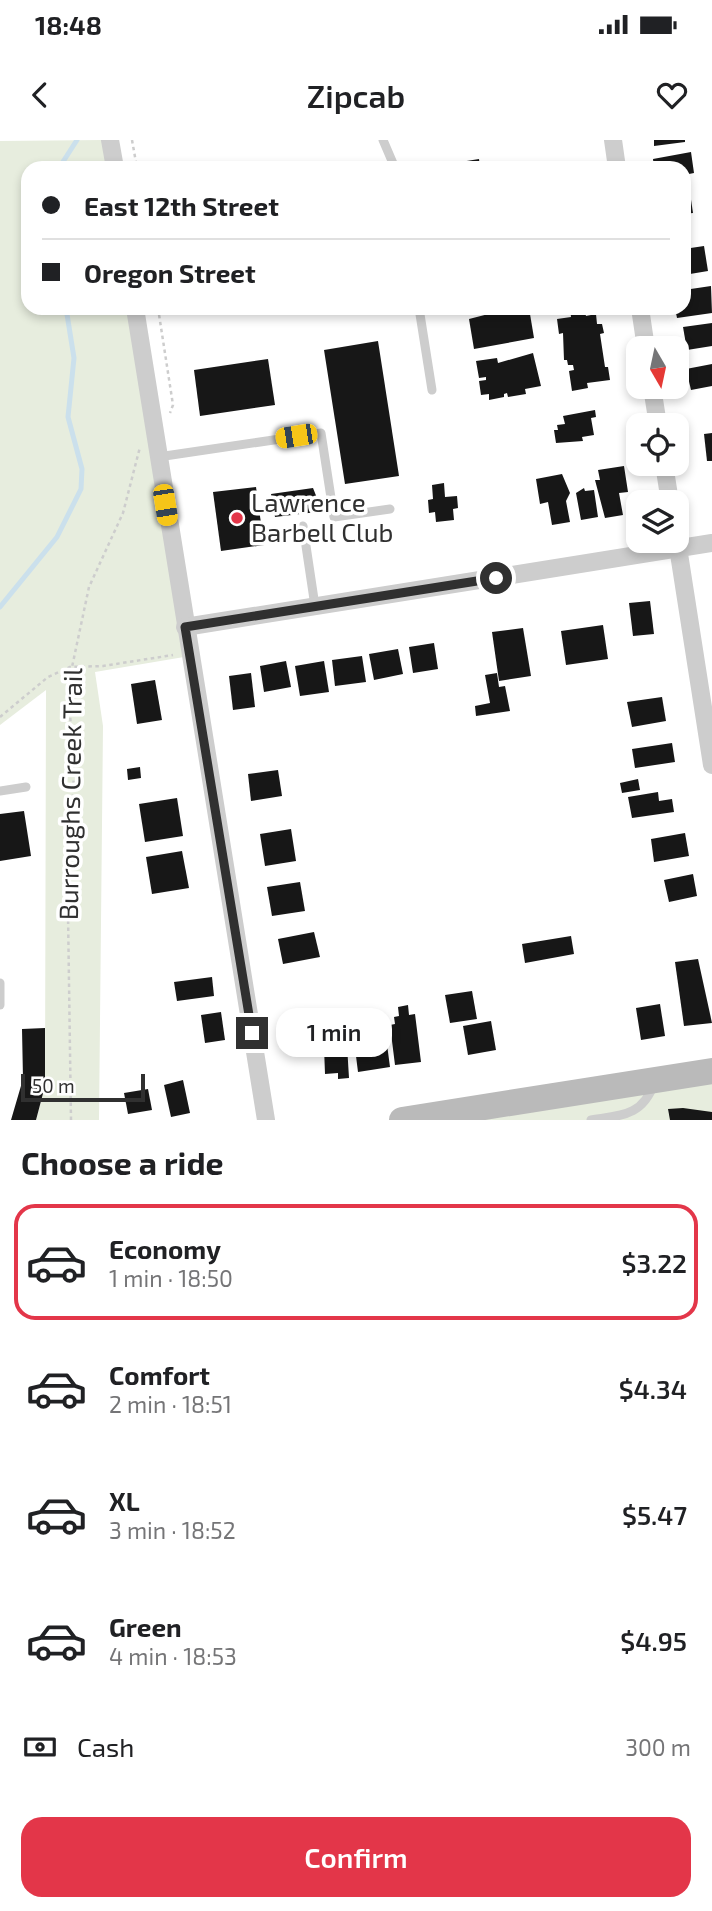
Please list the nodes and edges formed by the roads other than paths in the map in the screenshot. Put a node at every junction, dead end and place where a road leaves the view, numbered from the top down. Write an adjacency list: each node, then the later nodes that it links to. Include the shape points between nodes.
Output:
1 (110, 140): 4 (street)
2 (383, 140): 5 (lane)
3 (613, 140): 6 (street)
4 (113, 161)
5 (392, 161)
6 (616, 161)
7 (136, 315): 12 (street)
8 (420, 315): 11 (lane)
9 (641, 315): 10 (street)
10 (644, 336)
11 (432, 390)
12 (158, 457): 13 (lane, via 321,433 334,517); 20 (street)
13 (390, 509)
14 (303, 526): 19 (lane)
15 (712, 543): 16 (street)
16 (689, 544)
17 (630, 553): 19 (street)
18 (678, 553): 21 (street)
19 (315, 606): 20 (street)
20 (185, 627): 29 (street)
21 (712, 765)
22 (26, 787): 23 (lane)
23 (0, 791)
24 (0, 983): 25 (lane)
25 (0, 1005)
26 (712, 1071): 27 (main road)
27 (656, 1080): 28 (main road); 31 (lane, via 643,1105)
28 (456, 1116): 30 (main road)
29 (266, 1120)
30 (402, 1120)
31 (591, 1120)

